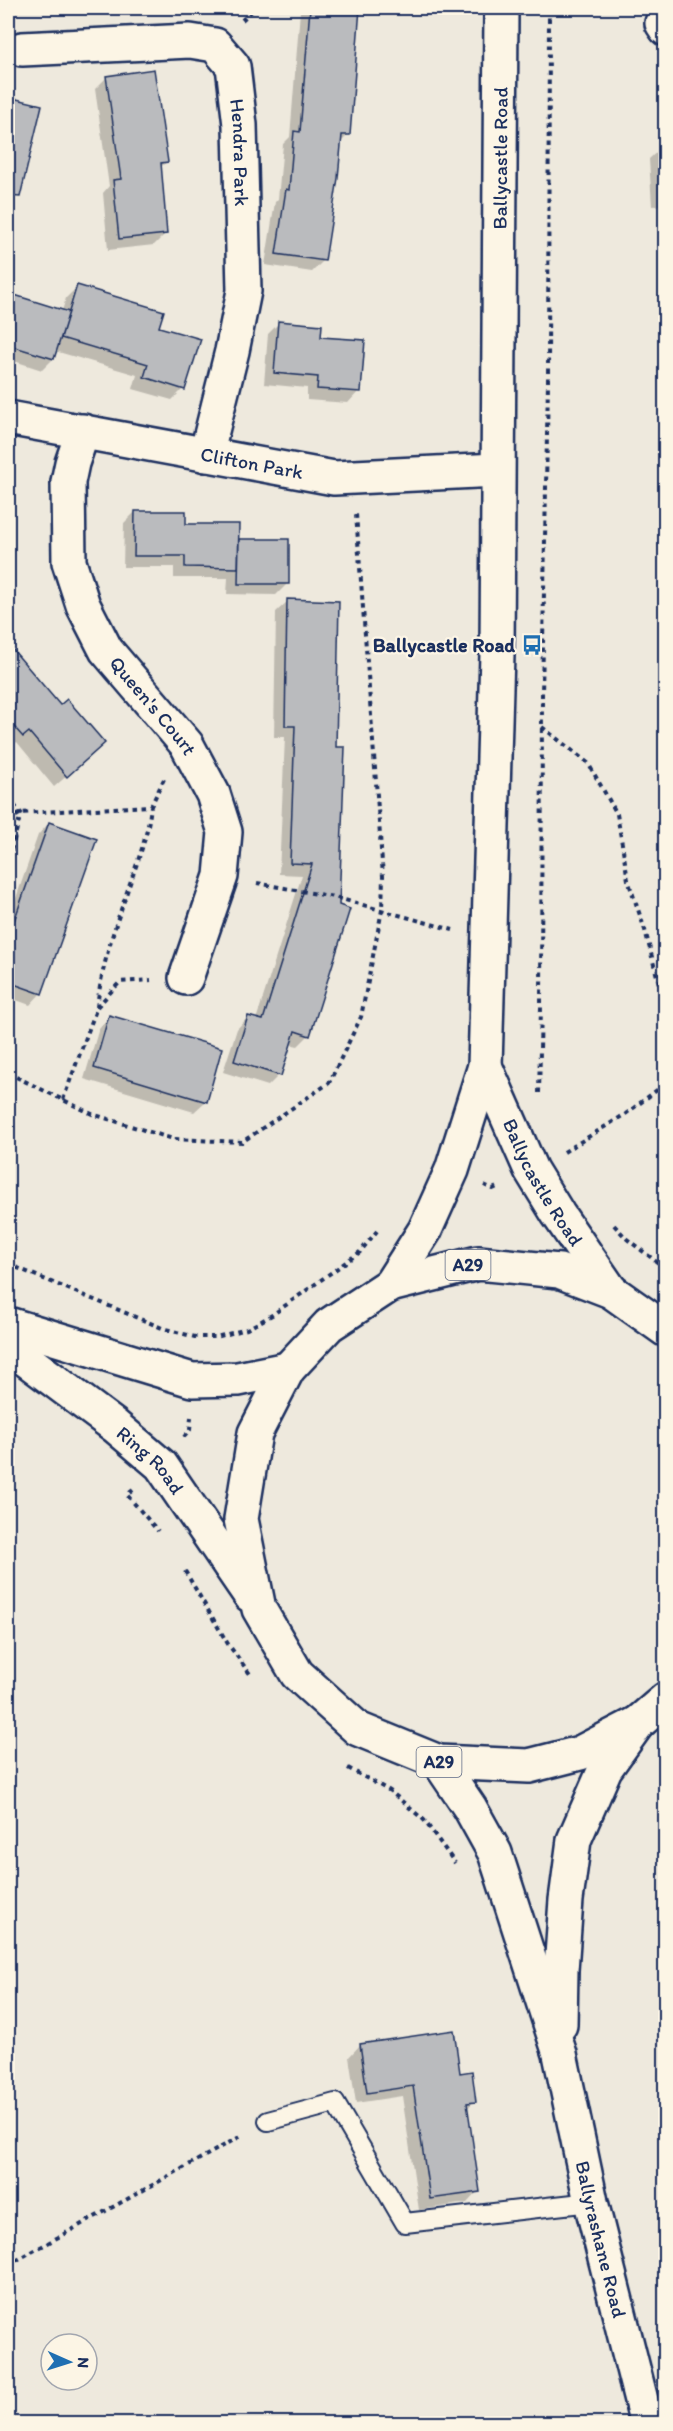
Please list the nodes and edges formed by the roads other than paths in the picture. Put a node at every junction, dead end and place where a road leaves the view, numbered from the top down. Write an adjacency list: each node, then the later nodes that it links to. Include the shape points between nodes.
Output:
1 (501, 8): 6 (main road, Ballycastle Road)
2 (22, 49): 5 (main road, Hendra Park, via 190,41 215,45 233,66 240,125 243,291)
3 (8, 418): 4 (main road, Clifton Park)
4 (83, 431): 5 (main road, Clifton Park); 7 (main road, Queen's Court, via 68,482 69,562 83,605 106,650 187,745 213,794 225,832 221,876)
5 (206, 455): 6 (main road, Clifton Park, via 334,478)
6 (496, 470): 8 (main road, Ballycastle Road, via 497,654)
7 (186, 978)
8 (485, 1066): 9 (main road, Ballycastle Road, via 452,1170 425,1230); 10 (main road, Ballycastle Road, via 531,1170)
9 (390, 1285): 10 (main road, A29, via 477,1263 559,1271); 14 (main road, A29, via 328,1324)
10 (611, 1292): 12 (main road, A29)
11 (8, 1324): 14 (main road, via 192,1380 238,1379)
12 (666, 1330)
13 (8, 1346): 15 (main road, Ring Road / A29, via 161,1465)
14 (288, 1369): 15 (main road, A29, via 255,1433 241,1519)
15 (259, 1609): 18 (main road, A29, via 297,1674 358,1728)
16 (666, 1699): 17 (main road, A29)
17 (638, 1723): 18 (main road, A29, via 580,1754 529,1766); 19 (main road, Ballyrashane Road, via 605,1769 574,1840 561,1970)
18 (439, 1762): 19 (main road, Ballyrashane Road, via 495,1853)
19 (560, 2054): 21 (main road, Ballyrashane Road)
20 (268, 2121): 21 (lane, via 335,2103 405,2223)
21 (591, 2202): 22 (main road, Ballyrashane Road)
22 (647, 2424)

